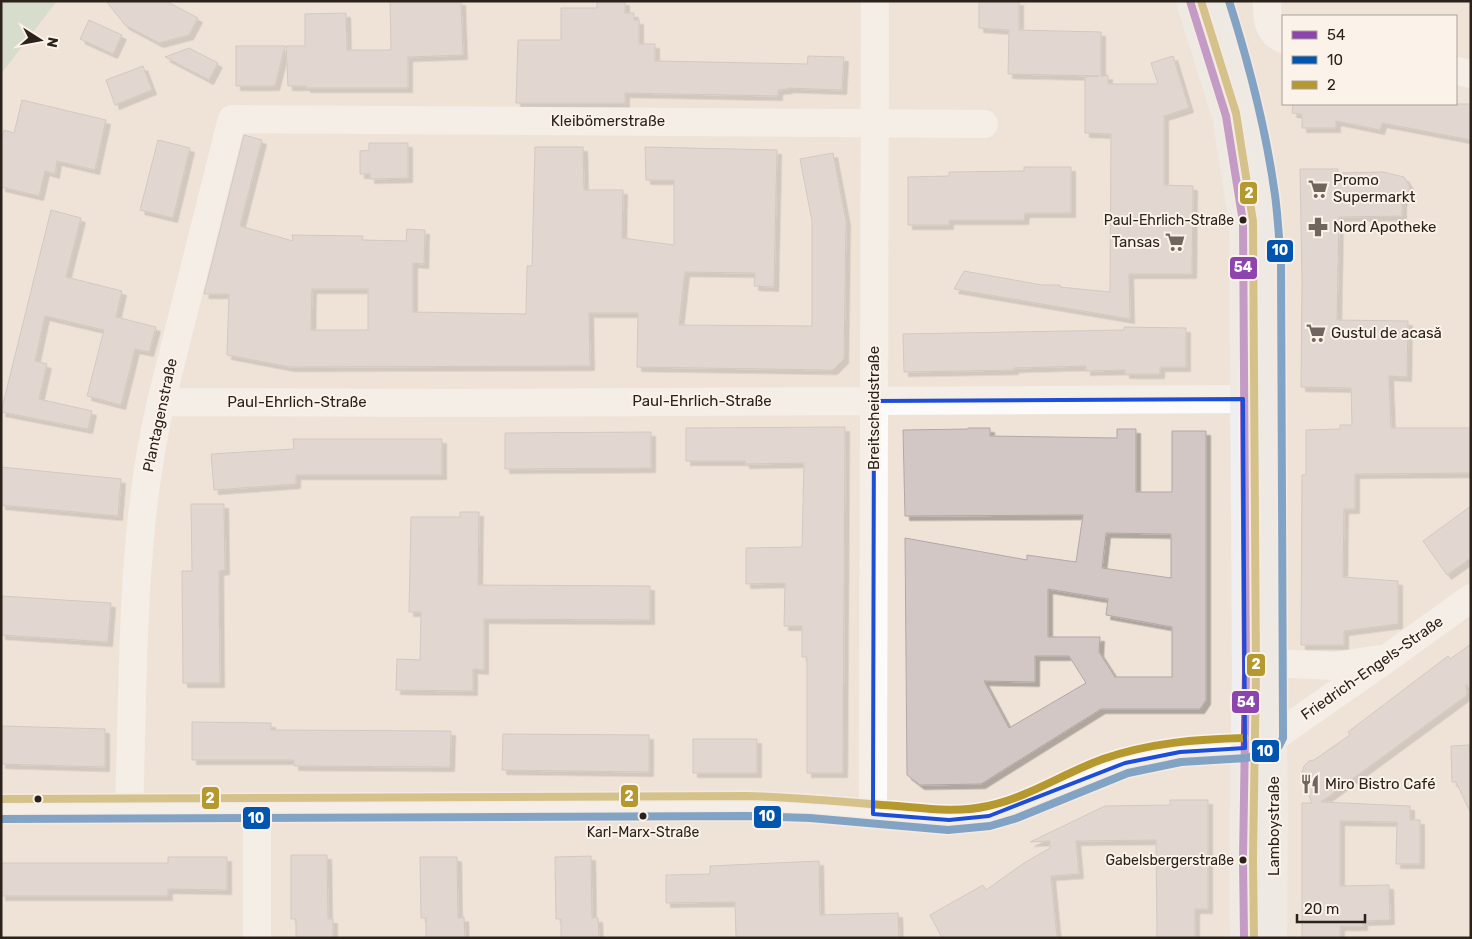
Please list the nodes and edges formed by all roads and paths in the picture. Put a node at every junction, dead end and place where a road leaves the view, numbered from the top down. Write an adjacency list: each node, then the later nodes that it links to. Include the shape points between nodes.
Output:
1 (875, 1): 9 (street, Breitscheidstraße)
2 (1190, 1): 11 (main road, Lamboystraße, via 1226,116 1243,222)
3 (1218, 1): 16 (main road, Lamboystraße, via 1245,92 1265,195 1271,264)
4 (1267, 1): 5 (street, via 1270,30)
5 (1282, 38)
6 (1457, 72): 7 (street)
7 (1471, 74)
8 (232, 119): 9 (street, Kleibömerstraße); 13 (street, Plantagenstraße)
9 (875, 123): 10 (street, Kleibömerstraße); 12 (street, Breitscheidstraße)
10 (984, 124)
11 (1243, 399): 12 (street, Paul-Ehrlich-Straße); 18 (main road, Lamboystraße)
12 (874, 401): 13 (street, Paul-Ehrlich-Straße); 22 (street, Breitscheidstraße)
13 (161, 402): 19 (street, Plantagenstraße, via 149,460 140,534)
14 (1471, 598): 15 (street, Friedrich-Engels-Straße)
15 (1389, 658): 16 (street, via 1334,666); 17 (street, Friedrich-Engels-Straße)
16 (1272, 663): 17 (main road, Lamboystraße)
17 (1273, 738): 18 (street); 25 (main road, Lamboystraße)
18 (1245, 748): 22 (street, via 1180,752 1125,762 989,816 949,820); 24 (main road, Lamboystraße)
19 (129, 808): 20 (street); 21 (street)
20 (1, 809)
21 (257, 809): 22 (street, via 747,806); 23 (street)
22 (874, 814)
23 (257, 938)
24 (1244, 938)
25 (1273, 938)

